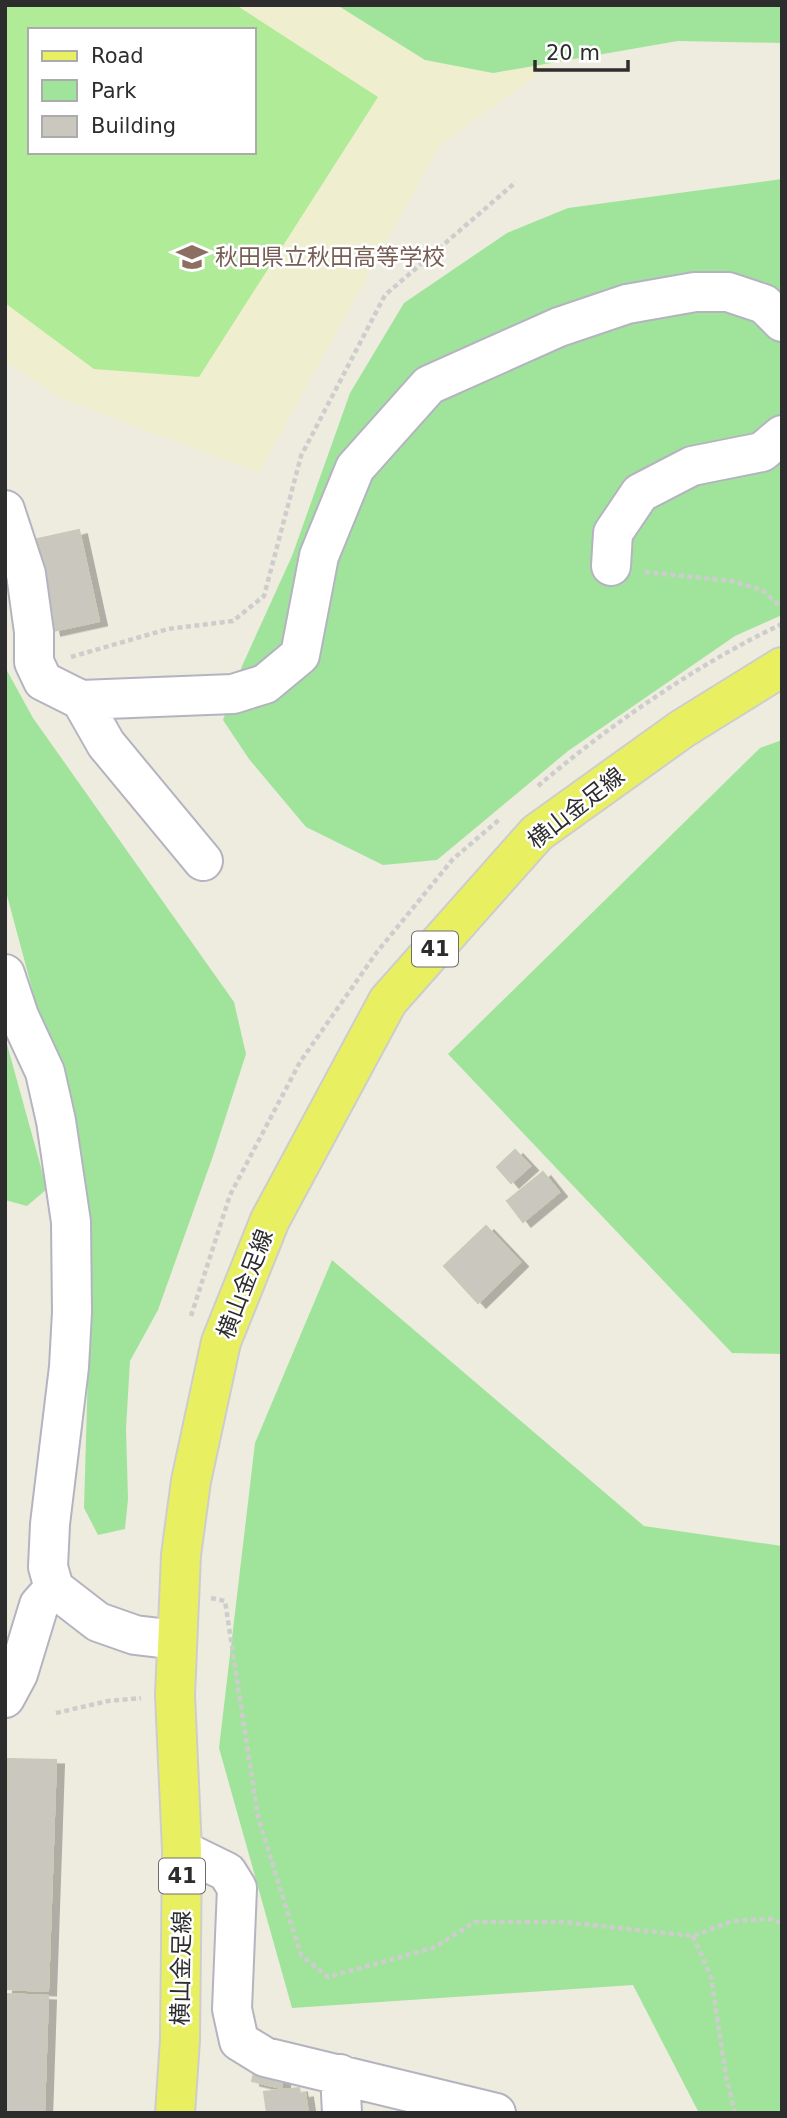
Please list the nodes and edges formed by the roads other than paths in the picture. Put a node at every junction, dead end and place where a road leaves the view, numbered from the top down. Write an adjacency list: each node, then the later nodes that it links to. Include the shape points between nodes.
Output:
1 (782, 322): 6 (street, via 764,304 728,292 695,292 627,304 559,327 429,385 355,468 320,556 300,655 265,684 233,694)
2 (782, 435): 4 (street, via 762,452 692,466 640,493 613,533)
3 (5, 510): 6 (street, via 26,574 34,662 43,681)
4 (611, 566)
5 (782, 667): 10 (main road, 横山金足線 / 41, via 682,729 537,832 388,1001 270,1220 221,1342 191,1481)
6 (81, 699): 7 (street, via 106,744)
7 (203, 861)
8 (5, 974): 9 (street, via 45,1072 71,1223 69,1367 50,1524 48,1567)
9 (54, 1588): 10 (street, via 98,1622 135,1635); 11 (street, via 38,1605 18,1674)
10 (177, 1640): 12 (main road, 横山金足線 / 41)
11 (5, 1698)
12 (182, 1850): 13 (street, via 228,1872 237,1888 232,2009 239,2041 265,2057); 14 (main road, 横山金足線 / 41)
13 (340, 2074): 15 (street); 16 (street)
14 (175, 2113)
15 (342, 2113)
16 (496, 2113)

